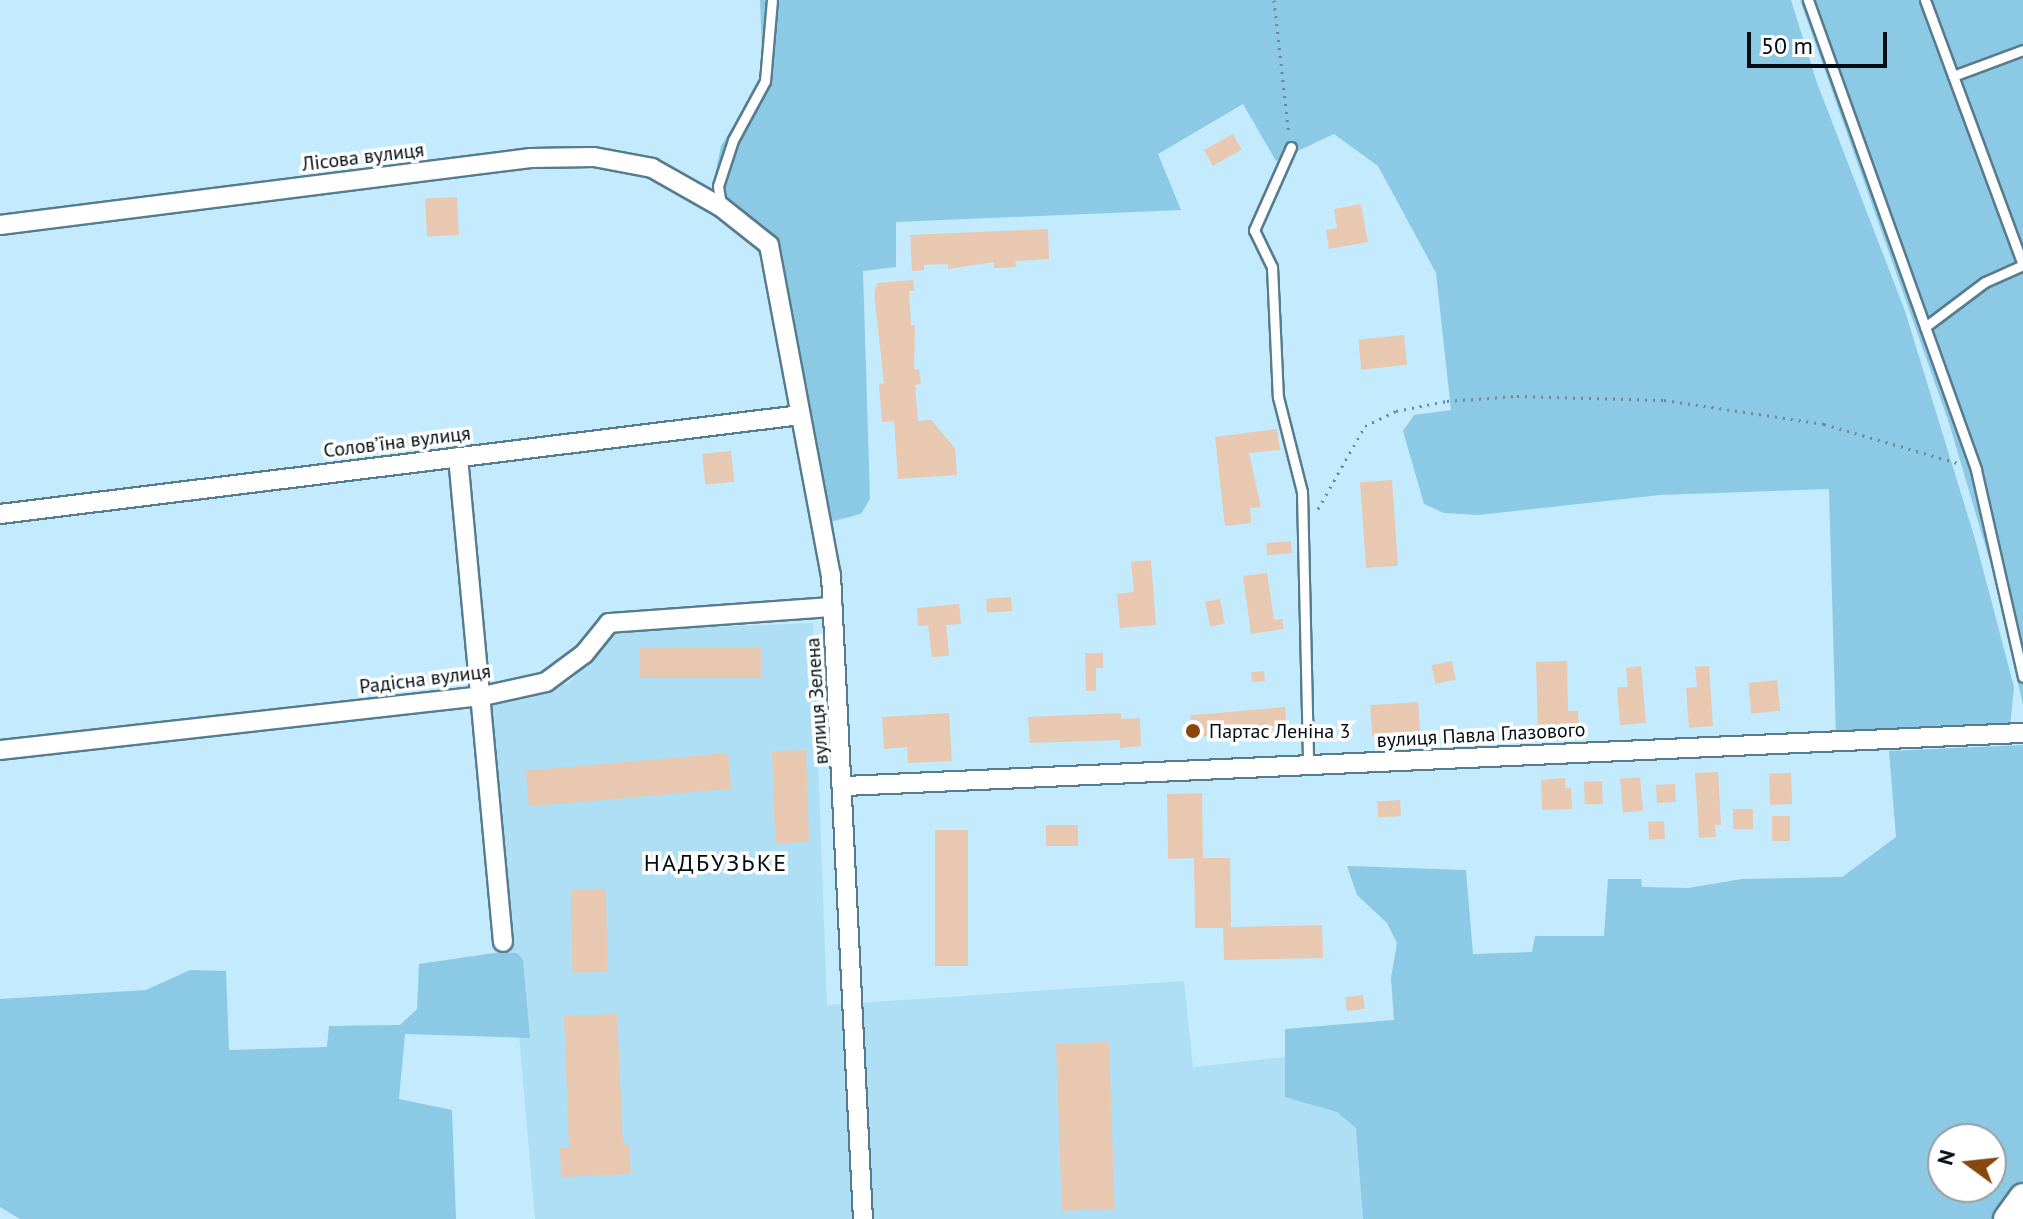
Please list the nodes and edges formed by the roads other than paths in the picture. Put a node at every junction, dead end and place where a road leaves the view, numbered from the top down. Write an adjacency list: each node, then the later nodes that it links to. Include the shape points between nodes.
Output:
1 (772, 0): 7 (lane, via 765,81 733,140 718,186)
2 (1808, 0): 10 (lane)
3 (1925, 0): 5 (lane)
4 (2023, 50): 5 (lane)
5 (1953, 76): 9 (lane)
6 (1291, 147): 19 (lane, via 1254,230 1272,267 1278,397 1302,492)
7 (721, 207): 8 (street, Лісова вулиця, via 652,168 594,157 531,158); 11 (street, вулиця Зелена, via 769,245)
8 (0, 225)
9 (2023, 265): 10 (lane, via 1985,282)
10 (1925, 327): 15 (lane, via 1976,470)
11 (800, 415): 12 (street, Соловʼїна вулиця); 14 (street, вулиця Зелена)
12 (458, 457): 13 (street, Соловʼїна вулиця); 16 (street)
13 (0, 514)
14 (832, 607): 16 (street, Радісна вулиця, via 609,623 584,654 546,682); 20 (street, вулиця Зелена)
15 (2023, 676)
16 (483, 696): 18 (street, Радісна вулиця); 21 (street)
17 (2023, 733): 19 (street, вулиця Павла Глазового)
18 (0, 750)
19 (1308, 765): 20 (street, вулиця Павла Глазового)
20 (845, 786): 23 (street, вулиця Зелена)
21 (503, 942)
22 (2023, 1197): 24 (main road)
23 (863, 1219)
24 (2007, 1219)

